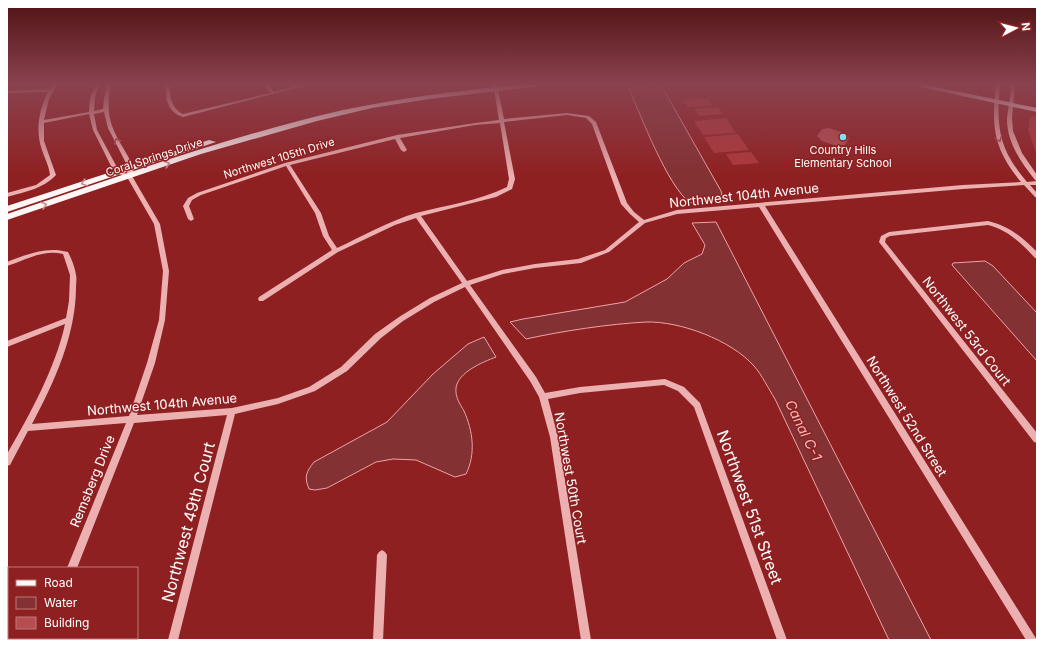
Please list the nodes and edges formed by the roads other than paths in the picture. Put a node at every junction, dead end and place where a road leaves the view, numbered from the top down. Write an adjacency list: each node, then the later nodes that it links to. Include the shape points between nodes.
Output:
1 (44, 115): 12 (street)
2 (65, 115): 12 (street)
3 (91, 115): 18 (street, via 92,124)
4 (106, 115): 17 (street, one-way to 4)
5 (307, 115): 17 (main road, Coral Springs Drive)
6 (335, 115): 19 (main road, Coral Springs Drive, one-way to 6, via 245,139)
7 (501, 115): 13 (street)
8 (554, 115): 13 (street, Northwest 105th Drive)
9 (575, 115): 30 (street, Northwest 105th Drive, via 587,117 594,123 624,204)
10 (995, 115): 21 (street, one-way to 21, via 997,136 1007,160)
11 (1011, 115): 20 (street, via 1012,138 1022,161)
12 (42, 120): 23 (street, via 40,131 53,175 47,182)
13 (502, 120): 14 (street, Northwest 105th Drive); 27 (street, via 512,179 510,188 494,196)
14 (397, 137): 15 (street); 16 (street, Northwest 105th Drive)
15 (404, 150)
16 (287, 164): 29 (street, Northwest 105th Drive, via 190,199 186,206); 31 (street, via 318,213 326,236)
17 (131, 167): 18 (main road, Coral Springs Drive); 19 (street)
18 (117, 172): 19 (street); 26 (main road, Coral Springs Drive, one-way to 26)
19 (129, 176): 28 (main road, Coral Springs Drive, one-way to 19); 40 (street, Remsberg Drive, via 157,224 166,271 162,320 152,363)
20 (1037, 179)
21 (1025, 183): 22 (street, Northwest 104th Avenue); 24 (street); 25 (street, Northwest 104th Avenue)
22 (1037, 183)
23 (7, 195)
24 (1037, 196)
25 (761, 205): 30 (street, Northwest 104th Avenue, via 677,212); 50 (street, Northwest 52nd Street)
26 (7, 209)
27 (417, 215): 31 (street); 34 (street, Northwest 50th Court)
28 (7, 217)
29 (191, 220)
30 (643, 222): 34 (street, Northwest 104th Avenue, via 607,251 579,261 502,272)
31 (336, 251): 35 (street)
32 (1037, 256): 42 (street, Northwest 53rd Court, via 1011,231 1000,225 988,223 888,234 883,237 882,242)
33 (7, 264): 36 (street, via 44,251 57,250 66,253 72,264 74,294)
34 (466, 284): 38 (street, Northwest 50th Court, via 534,379); 39 (street, Northwest 104th Avenue, via 432,300 401,319 378,336 344,369 312,389 278,401)
35 (261, 299)
36 (68, 320): 37 (street); 41 (street, via 58,362)
37 (7, 344)
38 (543, 398): 48 (street, Northwest 50th Court, via 554,437); 49 (street, Northwest 51st Street, via 580,390 665,382 681,389 697,405)
39 (232, 412): 40 (street, Northwest 104th Avenue); 46 (street, Northwest 49th Court)
40 (131, 421): 41 (street, Northwest 104th Avenue); 45 (street, Remsberg Drive)
41 (27, 428): 43 (street)
42 (1037, 439)
43 (7, 462)
44 (382, 555): 47 (street)
45 (72, 567)
46 (173, 640)
47 (378, 640)
48 (586, 640)
49 (782, 640)
50 (1032, 640)

